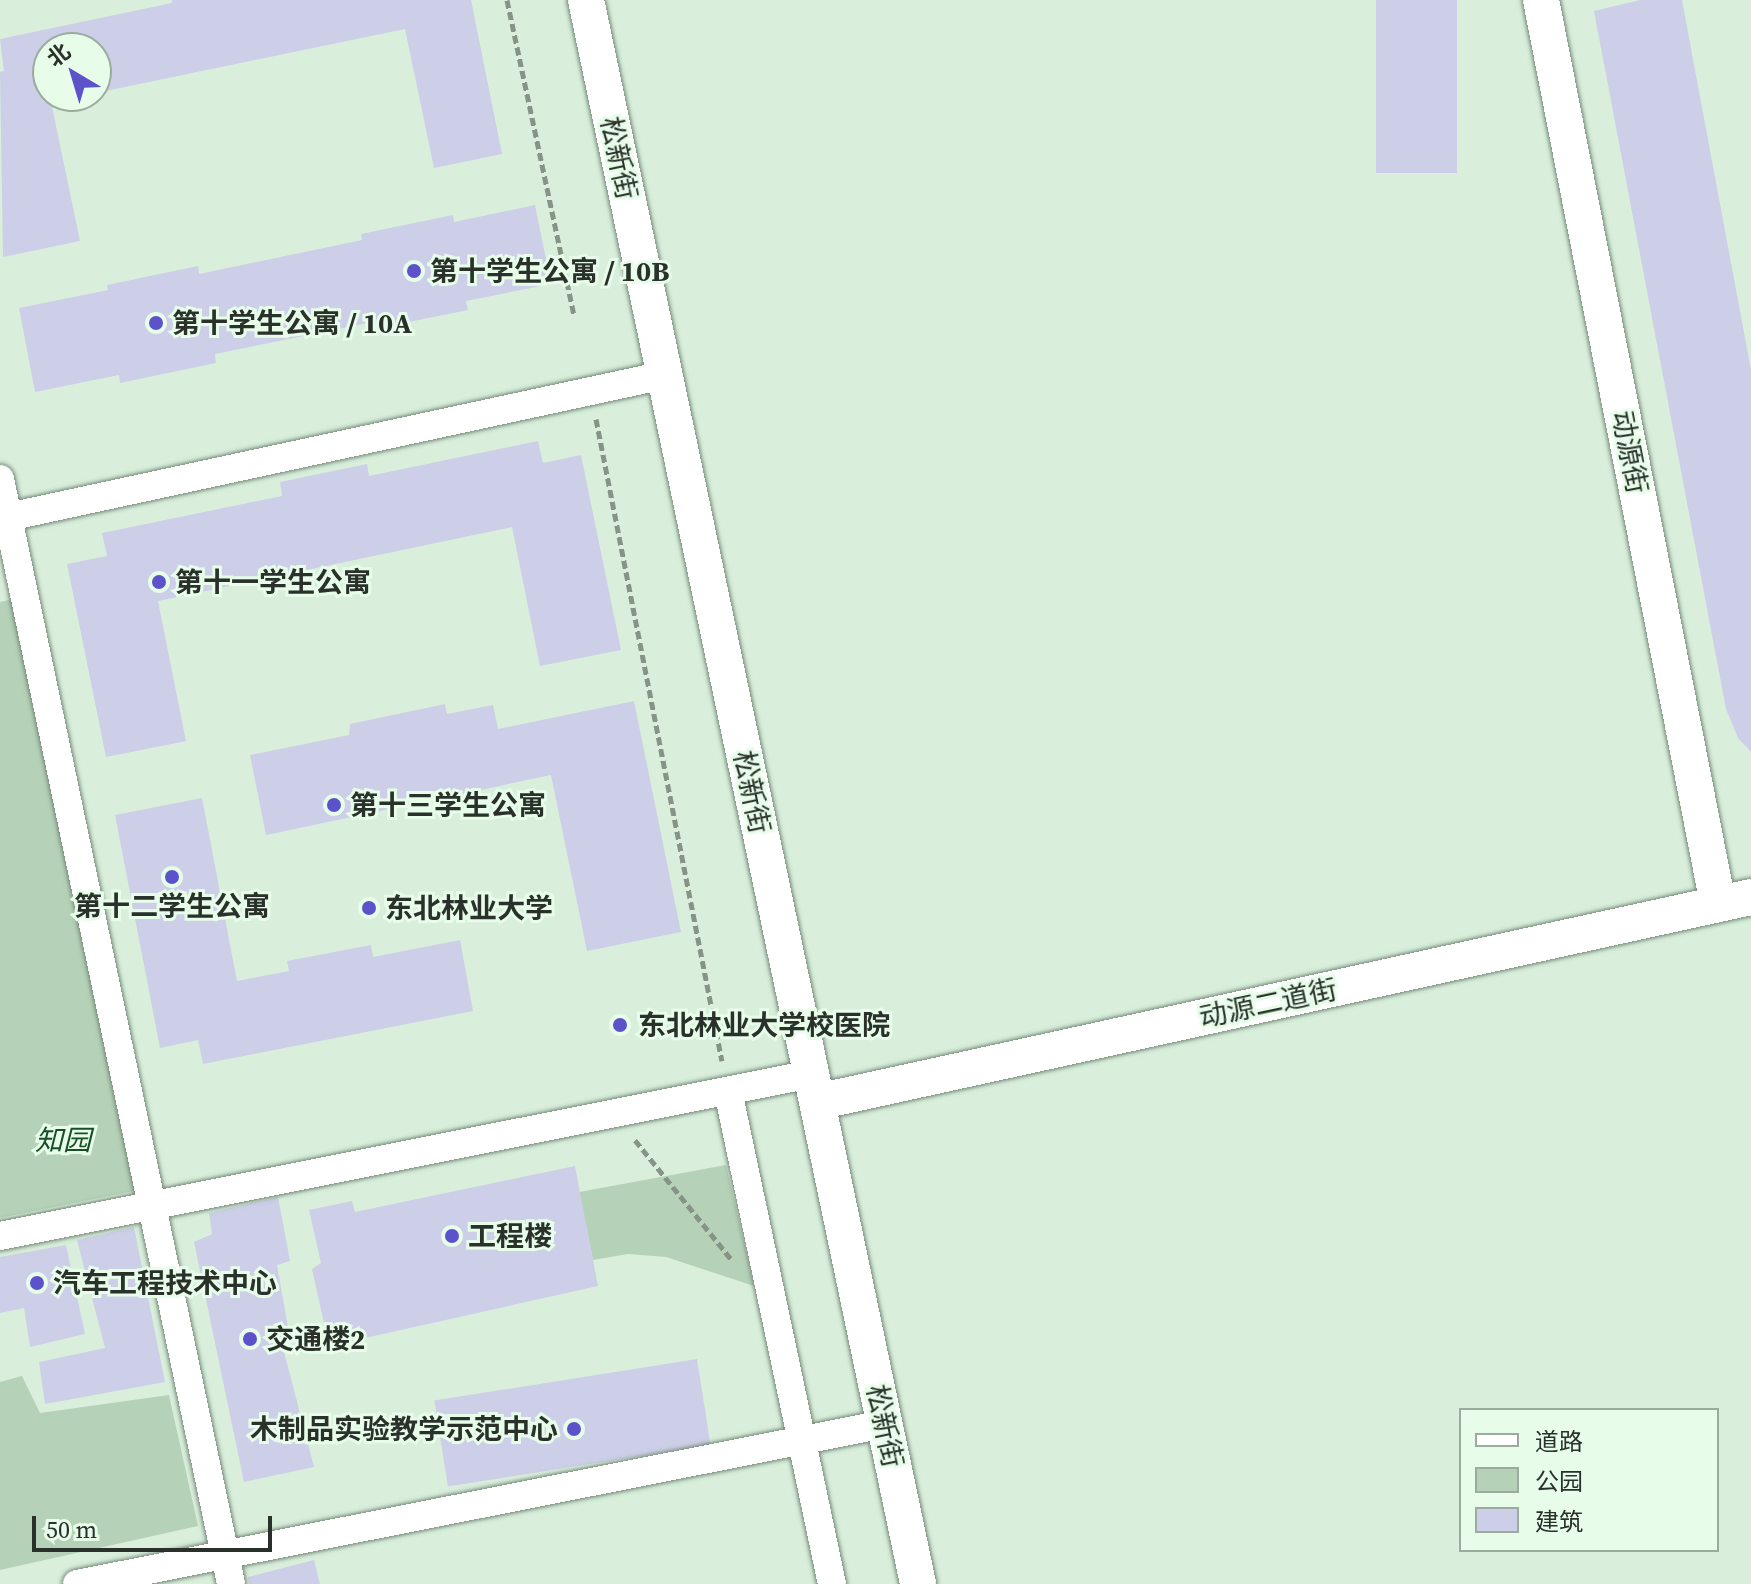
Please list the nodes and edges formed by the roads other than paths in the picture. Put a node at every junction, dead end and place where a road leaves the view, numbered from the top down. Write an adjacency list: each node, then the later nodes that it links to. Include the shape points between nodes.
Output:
1 (586, 0): 3 (street, 松新街)
2 (1541, 0): 6 (street, 动源街)
3 (665, 375): 5 (street); 7 (street, 松新街)
4 (0, 479): 5 (street)
5 (8, 517): 9 (street)
6 (1735, 901): 7 (street, 动源二道街)
7 (814, 1088): 8 (street); 11 (street, 松新街)
8 (728, 1091): 9 (street); 12 (street)
9 (152, 1206): 10 (street); 13 (street)
10 (0, 1236)
11 (884, 1424): 12 (street); 17 (street, 松新街)
12 (802, 1441): 13 (street); 16 (street)
13 (225, 1556): 14 (street); 15 (street)
14 (77, 1584)
15 (231, 1584)
16 (832, 1584)
17 (918, 1584)

